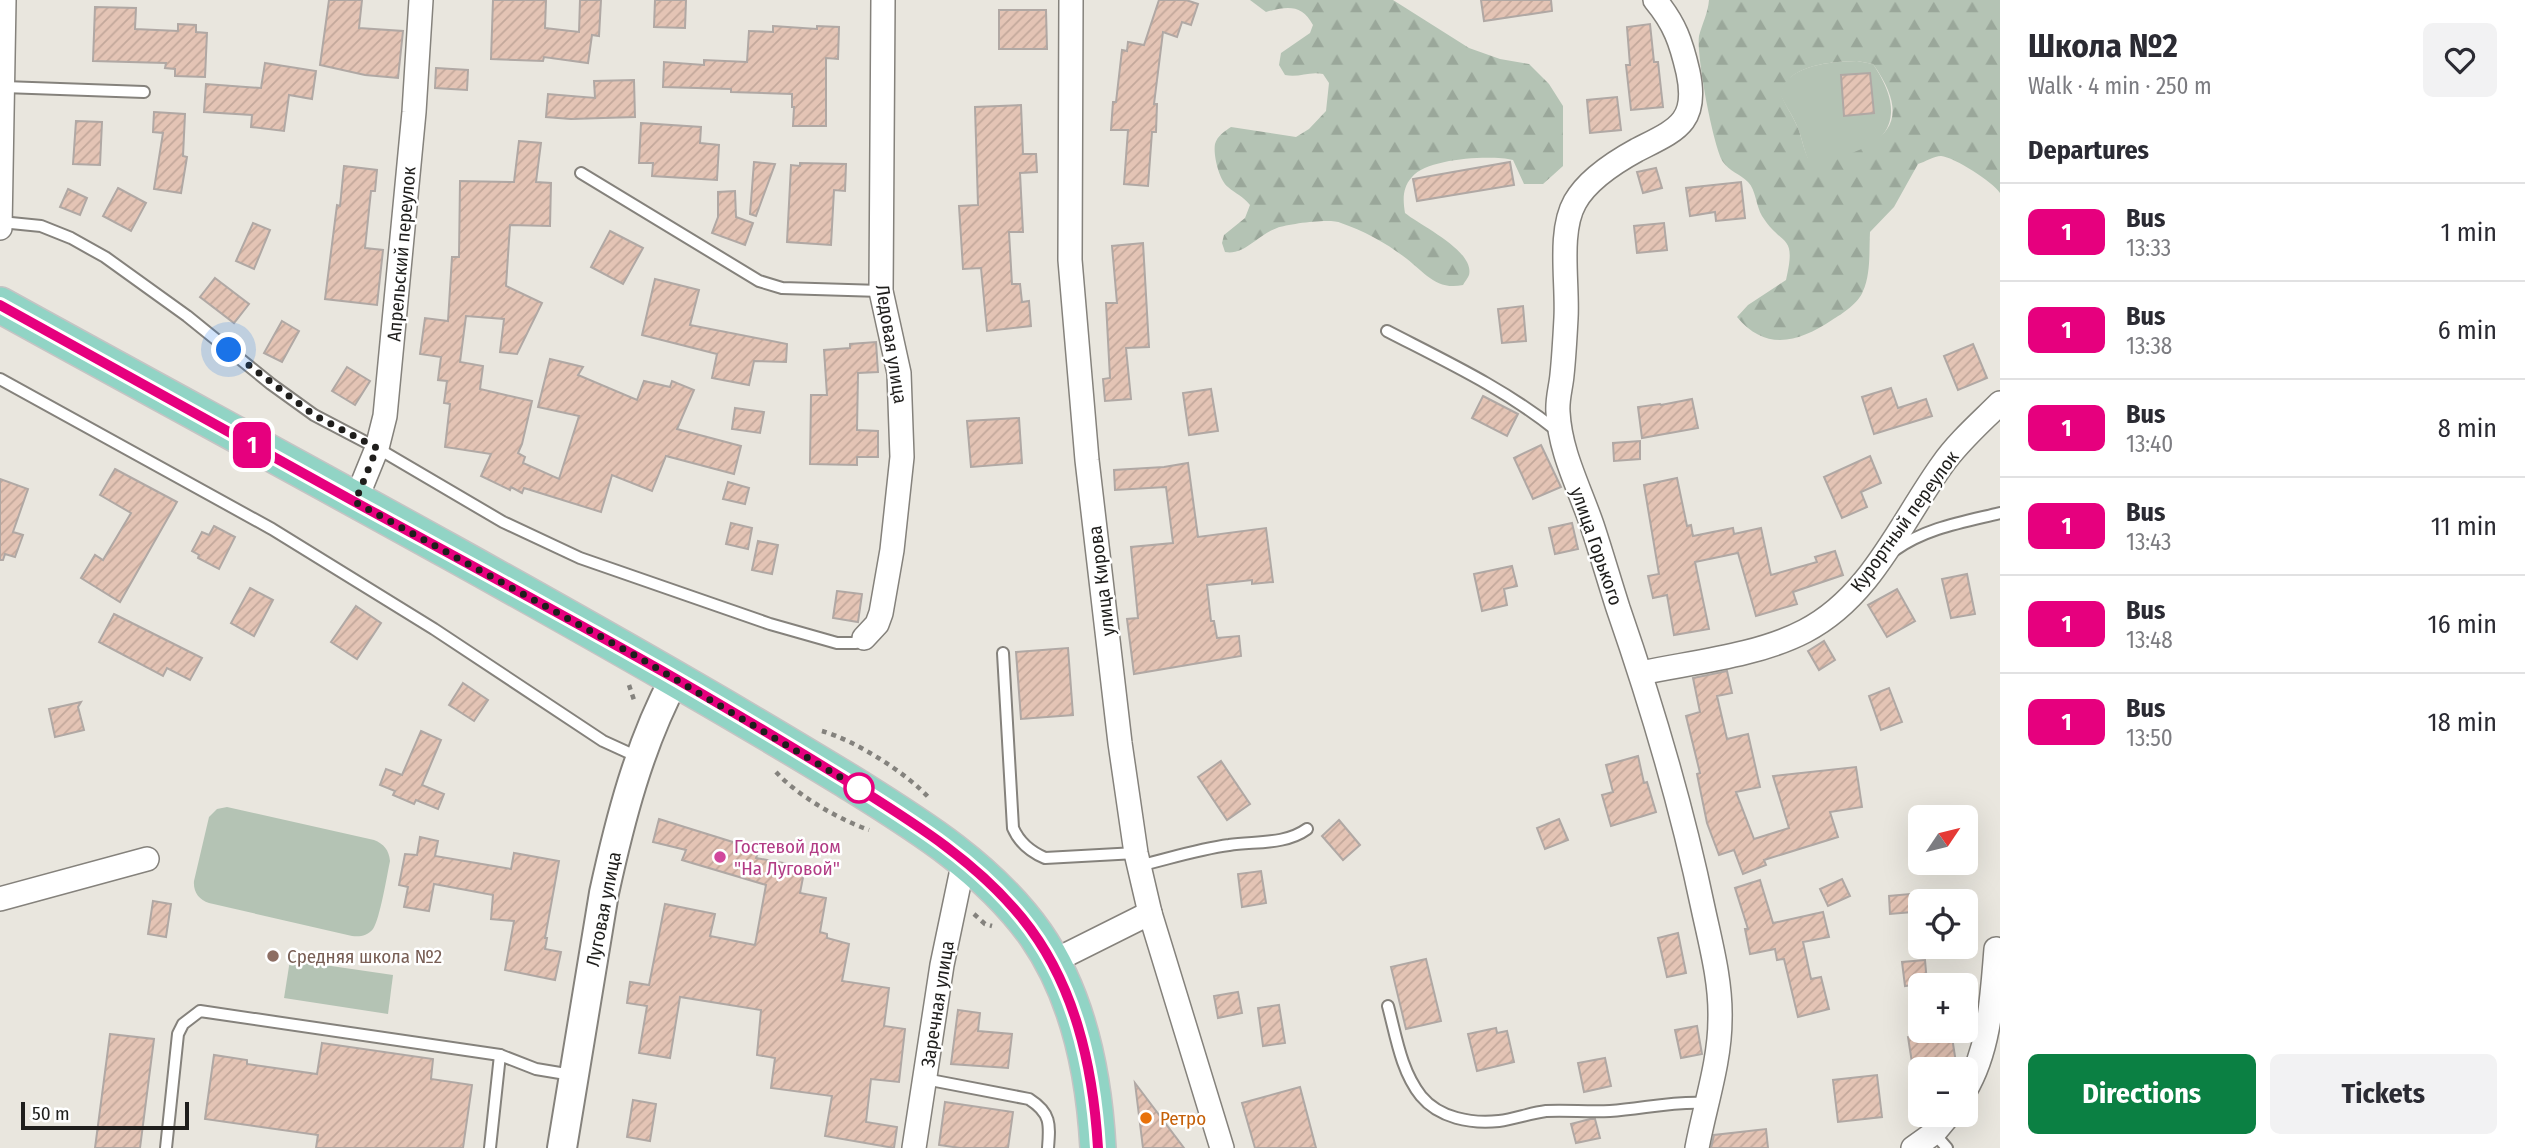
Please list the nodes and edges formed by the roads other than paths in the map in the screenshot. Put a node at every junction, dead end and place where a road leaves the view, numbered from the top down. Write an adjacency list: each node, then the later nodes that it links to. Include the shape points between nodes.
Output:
1 (4, 0): 6 (street)
2 (421, 0): 17 (street, Апрельский переулок, via 389,382)
3 (883, 0): 11 (street, Ледовая улица)
4 (1071, 0): 28 (street, улица Кирова, via 1070,260 1076,341 1104,610)
5 (1655, 0): 16 (street, улица Горького, via 1681,41 1691,88 1689,110 1671,134 1634,152 1588,184 1568,217)
6 (4, 87): 7 (lane); 9 (street)
7 (144, 92)
8 (581, 173): 11 (lane, via 759,281 782,288)
9 (1, 222): 10 (street); 17 (lane, via 41,226 104,257 314,415)
10 (0, 228)
11 (881, 291): 21 (street, Ледовая улица, via 899,373 902,457 881,613)
12 (0, 305): 18 (main road)
13 (1387, 331): 16 (lane, via 1504,394)
14 (0, 379): 25 (lane, via 272,530)
15 (2000, 403): 20 (street, Курортный переулок, via 1944,461)
16 (1559, 432): 23 (street, улица Горького)
17 (377, 448): 18 (street, Апрельский переулок); 21 (lane, via 503,522 580,558 784,628 846,644)
18 (355, 502): 24 (main road)
19 (2000, 513): 20 (lane, via 1930,531)
20 (1880, 561): 23 (street, Курортный переулок, via 1832,614 1780,643)
21 (864, 638)
22 (1003, 653): 28 (lane, via 1016,835 1045,858)
23 (1641, 673): 39 (street, улица Горького, via 1694,864 1717,977 1721,1018)
24 (675, 678): 25 (street, Луговая улица); 29 (main road, via 888,806)
25 (633, 756): 37 (street, Луговая улица, via 604,893)
26 (1307, 829): 28 (lane, via 1298,836)
27 (147, 859): 30 (street)
28 (1137, 859): 31 (street, улица Кирова)
29 (964, 860): 32 (main road, via 1004,898); 38 (street, Заречная улица)
30 (0, 899)
31 (1150, 913): 32 (street); 47 (street, улица Кирова)
32 (1044, 949): 46 (main road, via 1083,1040)
33 (1996, 949): 36 (street)
34 (1388, 1006): 39 (lane, via 1405,1069 1415,1087 1435,1108 1450,1115 1470,1121 1499,1121 1543,1112)
35 (500, 1055): 37 (lane, via 536,1069); 41 (lane, via 201,1011 183,1024 178,1034); 42 (lane)
36 (1978, 1064)
37 (575, 1076): 43 (street, Луговая улица)
38 (925, 1079): 44 (street, Заречная улица); 45 (lane, via 1030,1099 1047,1116)
39 (1705, 1103): 48 (street, улица Горького)
40 (1941, 1140): 49 (street)
41 (166, 1148)
42 (490, 1148)
43 (562, 1148)
44 (914, 1148)
45 (1048, 1148)
46 (1098, 1148)
47 (1222, 1148)
48 (1697, 1148)
49 (1913, 1148)

